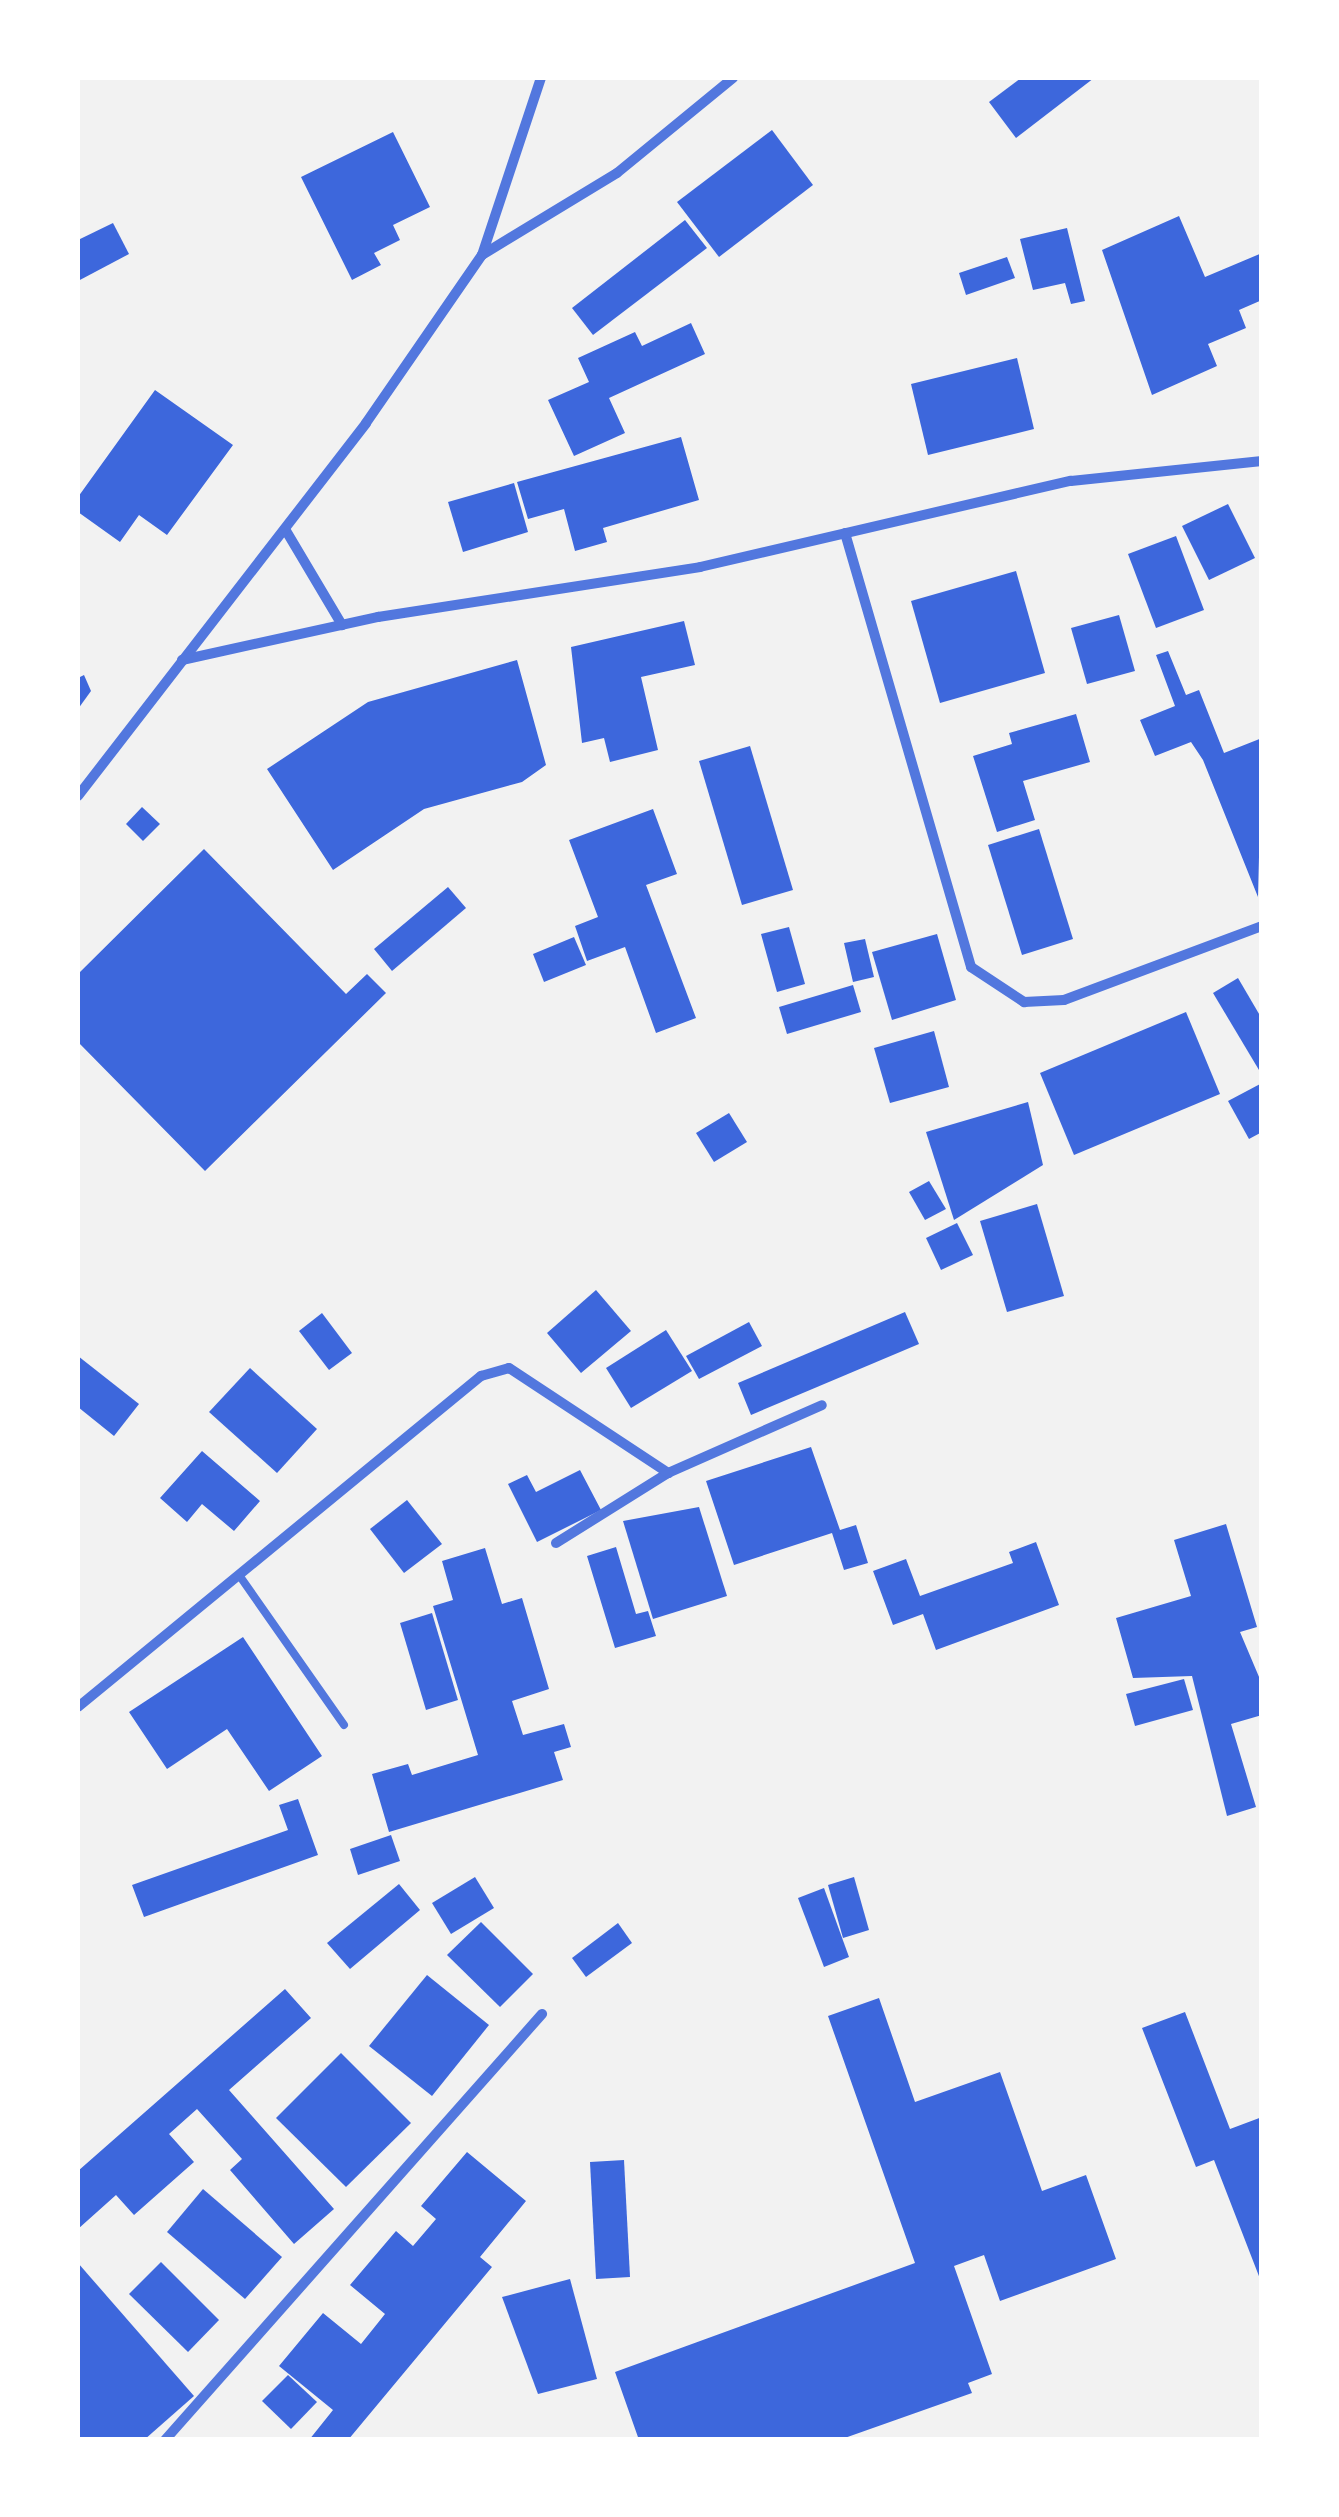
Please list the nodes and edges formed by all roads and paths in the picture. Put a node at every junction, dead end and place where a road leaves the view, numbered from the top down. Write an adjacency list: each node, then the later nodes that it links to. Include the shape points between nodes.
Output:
1 (542, 78): 3 (street)
2 (733, 78): 3 (street, via 617,172)
3 (482, 255): 5 (street)
4 (1262, 461): 6 (street, via 1071,481)
5 (284, 528): 7 (street); 8 (street)
6 (845, 533): 7 (street, via 700,567); 10 (street, via 970,966 1024,1002 1064,1000)
7 (342, 625): 8 (street)
8 (182, 660): 9 (street)
9 (78, 796)
10 (1262, 926)
11 (822, 1405): 12 (street)
12 (668, 1473): 13 (street); 14 (street, via 509,1368 482,1376)
13 (556, 1543)
14 (239, 1574): 15 (street); 16 (lane)
15 (78, 1707)
16 (344, 1725)
17 (542, 2014): 18 (street)
18 (165, 2440)

